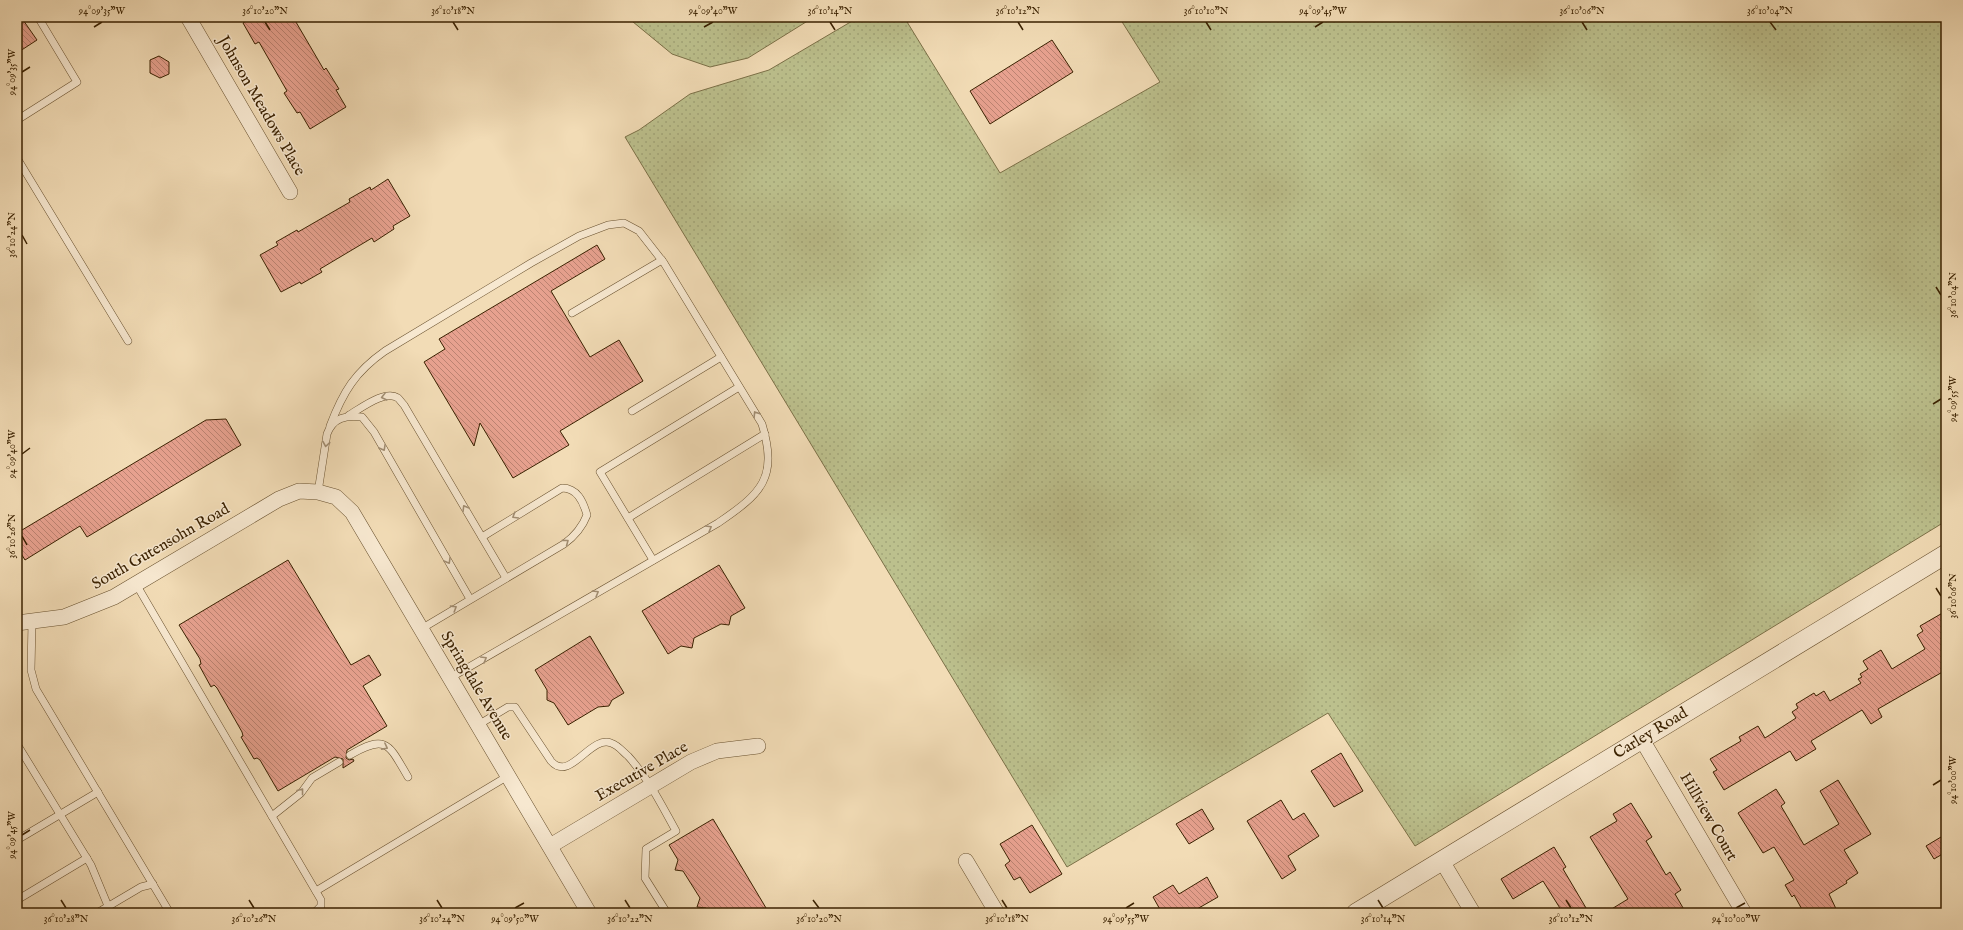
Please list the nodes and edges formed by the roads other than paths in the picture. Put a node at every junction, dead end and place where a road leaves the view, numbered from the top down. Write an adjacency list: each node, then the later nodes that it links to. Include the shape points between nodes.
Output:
1 (38, 17): 3 (lane, via 77,82)
2 (188, 17): 5 (street, Johnson Meadows Place)
3 (17, 120)
4 (17, 158): 8 (lane)
5 (290, 192)
6 (662, 260): 7 (lane); 9 (lane); 13 (lane, via 639,231 624,223 608,225 579,236 426,325 370,361 348,386)
7 (572, 313)
8 (128, 341)
9 (721, 357): 10 (lane); 11 (lane)
10 (739, 387): 14 (lane, one-way to 10, via 762,424); 16 (lane, via 600,472)
11 (632, 411)
12 (347, 416): 13 (lane); 17 (lane, one-way to 12, via 398,398 380,397); 22 (lane, one-way to 22, via 362,417 374,432)
13 (330, 426): 15 (lane, one-way to 15)
14 (765, 434): 16 (lane); 19 (lane, one-way to 14, via 718,523 757,493 765,480 768,465)
15 (318, 492): 21 (street, South Gutensohn Road, via 299,491 279,499); 24 (street, Springdale Avenue, via 336,497 352,512)
16 (628, 518): 19 (lane)
17 (482, 537): 20 (lane); 20 (lane, one-way to 17, via 576,535 587,515 578,494 569,488 562,488)
18 (1946, 554): 27 (street, Carley Road)
19 (654, 560): 25 (lane, one-way to 19)
20 (506, 578): 22 (lane)
21 (136, 584): 23 (street, South Gutensohn Road, via 87,609 64,617); 37 (lane)
22 (470, 599): 24 (lane, one-way to 22)
23 (24, 623): 35 (lane, via 36,688)
24 (421, 629): 25 (street, Springdale Avenue)
25 (450, 678): 26 (street, Springdale Avenue)
26 (478, 725): 32 (street, Springdale Avenue); 34 (lane, via 508,707 515,707 555,765 564,767 596,745 603,742 611,743 620,748)
27 (1641, 738): 42 (street, Carley Road); 55 (street, Hillview Court)
28 (17, 744): 36 (lane)
29 (758, 746): 34 (street, Executive Place, via 717,752 691,762)
30 (350, 755): 33 (lane, one-way to 33, via 368,744 386,745)
31 (339, 762): 37 (lane, one-way to 31, via 301,794 312,778)
32 (508, 776): 39 (street, Springdale Avenue); 44 (lane)
33 (408, 777)
34 (652, 786): 39 (street, Executive Place); 51 (lane, via 676,831 646,849 645,878)
35 (98, 792): 36 (lane); 43 (lane)
36 (60, 814): 38 (lane); 40 (lane)
37 (272, 816): 44 (lane)
38 (17, 840)
39 (550, 846): 50 (street, Springdale Avenue)
40 (87, 858): 45 (lane); 46 (lane)
41 (966, 861): 52 (street)
42 (1442, 861): 53 (street, Carley Road); 54 (street)
43 (153, 884): 46 (lane, via 141,887); 48 (lane)
44 (316, 891): 49 (lane, via 321,906)
45 (17, 900)
46 (108, 906): 47 (lane)
47 (97, 913)
48 (170, 913)
49 (314, 913)
50 (589, 913)
51 (667, 913)
52 (997, 913)
53 (1356, 913)
54 (1473, 913)
55 (1744, 913)

